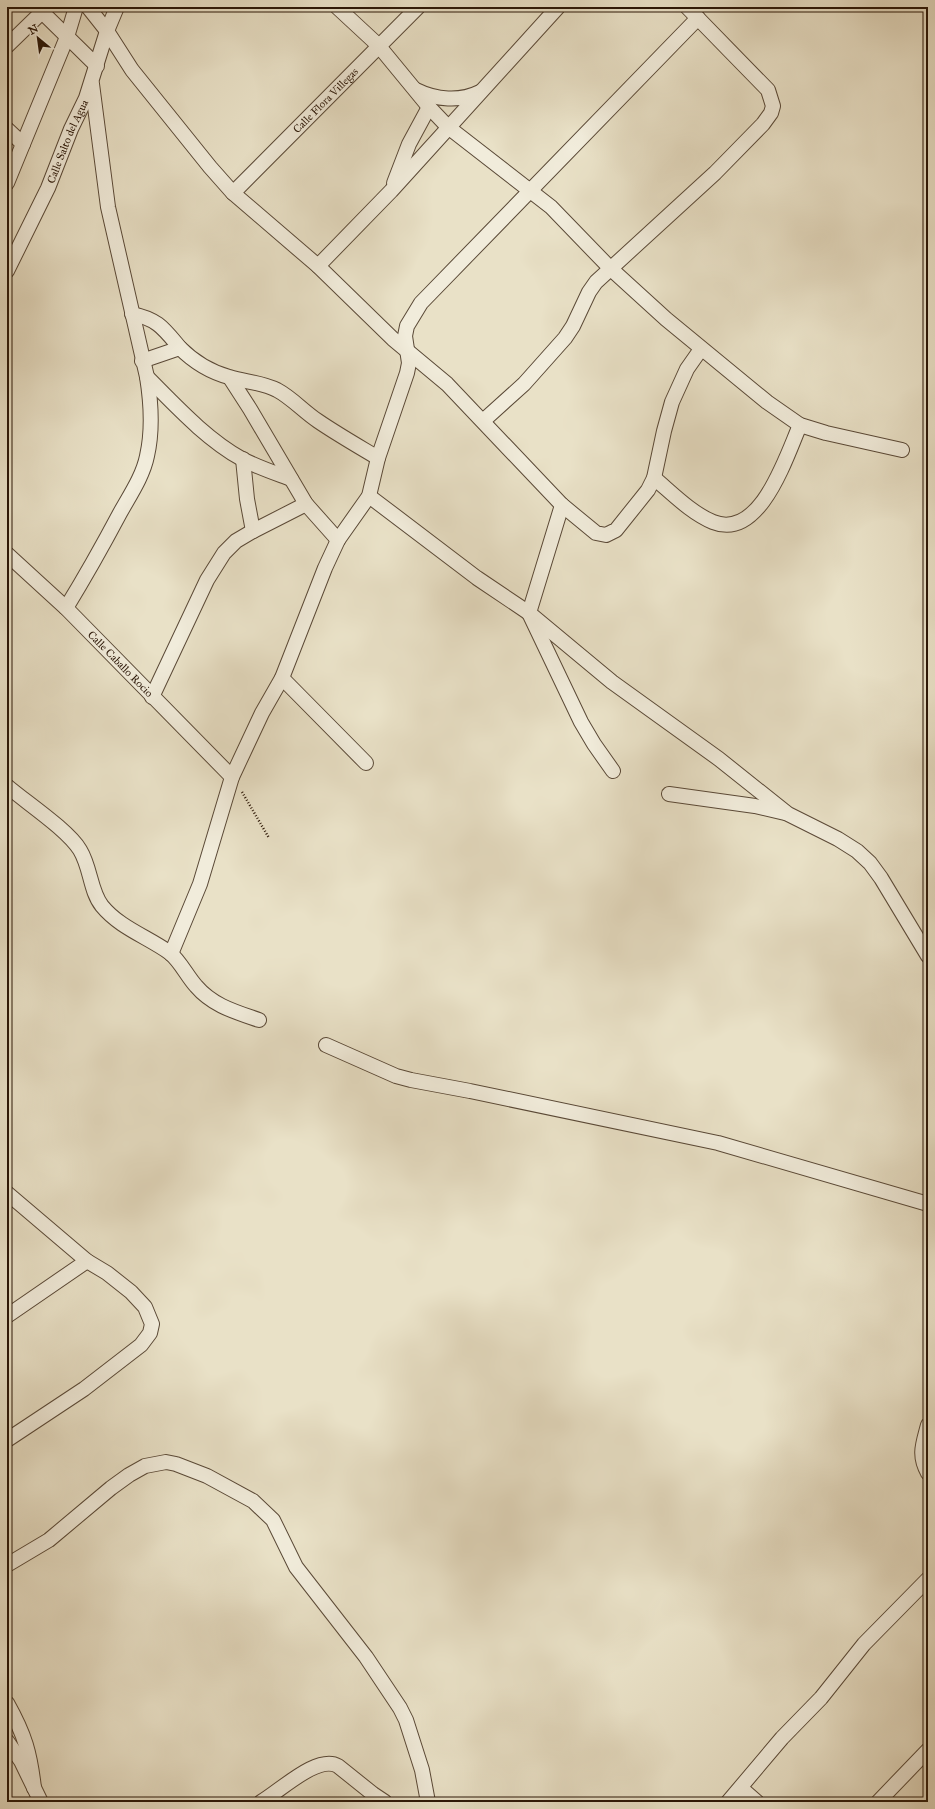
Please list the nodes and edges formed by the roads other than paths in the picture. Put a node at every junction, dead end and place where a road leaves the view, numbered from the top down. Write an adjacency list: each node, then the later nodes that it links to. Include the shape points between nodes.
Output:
1 (76, 7): 11 (street)
2 (88, 7): 10 (street)
3 (117, 7): 10 (street, Calle Salto del Agua)
4 (338, 7): 12 (street)
5 (418, 7): 12 (street, Calle Flora Villegas)
6 (558, 7): 17 (street)
7 (687, 7): 9 (street)
8 (40, 10): 11 (street); 13 (street)
9 (698, 18): 24 (street); 27 (street, via 768,90 771,113 715,173)
10 (107, 31): 14 (street, Calle Salto del Agua); 25 (street, via 132,70)
11 (67, 37): 14 (street); 21 (street)
12 (378, 45): 16 (street); 25 (street, Calle Flora Villegas)
13 (7, 46)
14 (97, 66): 15 (street, Calle Salto del Agua)
15 (92, 84): 28 (street, Calle Salto del Agua, via 70,129 48,188); 29 (street, via 108,207)
16 (414, 88): 17 (street, via 425,95 459,99); 18 (street)
17 (484, 90): 19 (street)
18 (429, 107): 19 (street); 23 (street, via 409,144)
19 (448, 127): 23 (street); 24 (street)
20 (7, 129): 21 (street)
21 (23, 144): 22 (street)
22 (7, 183)
23 (391, 191): 26 (street)
24 (531, 191): 27 (street, via 551,207); 32 (street, via 421,303 407,326 405,336)
25 (233, 193): 26 (street)
26 (318, 266): 32 (street)
27 (610, 268): 31 (street); 36 (street, via 589,292 565,338 524,384)
28 (7, 271)
29 (132, 314): 30 (street, via 159,324); 33 (street)
30 (180, 348): 33 (street); 35 (street, via 190,358)
31 (701, 349): 37 (street); 41 (street, via 687,369 672,402)
32 (408, 352): 36 (street, via 447,384); 39 (street, via 407,373)
33 (142, 361): 34 (street)
34 (146, 377): 40 (street, via 189,419 218,443); 49 (street, via 151,414 147,456 142,471)
35 (230, 378): 39 (street, via 255,382 278,390 317,420); 42 (street)
36 (483, 421): 45 (street)
37 (800, 425): 38 (street); 41 (street, via 765,498 755,511 735,525 724,526 703,517)
38 (902, 450)
39 (378, 458): 43 (street)
40 (243, 459): 42 (street); 46 (street)
41 (654, 478): 45 (street, via 640,501 621,525 611,533 601,535)
42 (291, 479): 44 (street)
43 (369, 496): 47 (street); 50 (street, via 477,578)
44 (306, 504): 46 (street); 47 (street)
45 (562, 505): 50 (street)
46 (253, 531): 52 (street, via 236,541 214,567)
47 (338, 540): 51 (street)
48 (7, 554): 49 (street, Calle Caballo Rocio)
49 (66, 608): 52 (street, Calle Caballo Rocio)
50 (529, 613): 54 (street, via 581,722); 58 (street, via 612,682 719,759)
51 (282, 678): 53 (street); 55 (street)
52 (152, 697): 55 (street, Calle Caballo Rocio)
53 (366, 763)
54 (614, 771)
55 (232, 776): 59 (street, via 200,884)
56 (7, 786): 59 (street, via 67,834 75,844 86,864 96,896 109,914)
57 (669, 794): 58 (street, via 755,806)
58 (788, 814): 60 (street, via 838,839 870,863)
59 (171, 954): 61 (street, via 206,997 220,1007)
60 (928, 956)
61 (259, 1020)
62 (326, 1045): 64 (street, via 396,1076 411,1080 718,1143)
63 (7, 1193): 65 (street)
64 (928, 1204)
65 (86, 1261): 66 (street); 68 (street, via 107,1273 140,1302 149,1314 152,1324 150,1333 141,1345 84,1389)
66 (7, 1316)
67 (928, 1425): 69 (street, via 922,1455)
68 (7, 1440)
69 (928, 1473)
70 (7, 1564): 80 (street, via 49,1540 128,1474 144,1466 166,1462 176,1464 207,1476 241,1494 253,1501 273,1520 296,1567 366,1657 400,1708 422,1770)
71 (928, 1579): 76 (street, via 864,1644 821,1698 782,1738)
72 (7, 1703): 75 (street, via 31,1758)
73 (7, 1741): 75 (street, via 21,1761)
74 (928, 1750): 83 (street)
75 (34, 1788): 77 (street)
76 (741, 1788): 81 (street); 82 (street)
77 (41, 1802)
78 (262, 1802): 79 (street, via 311,1768 328,1763 338,1766)
79 (385, 1802)
80 (428, 1802)
81 (728, 1802)
82 (757, 1802)
83 (878, 1802)

